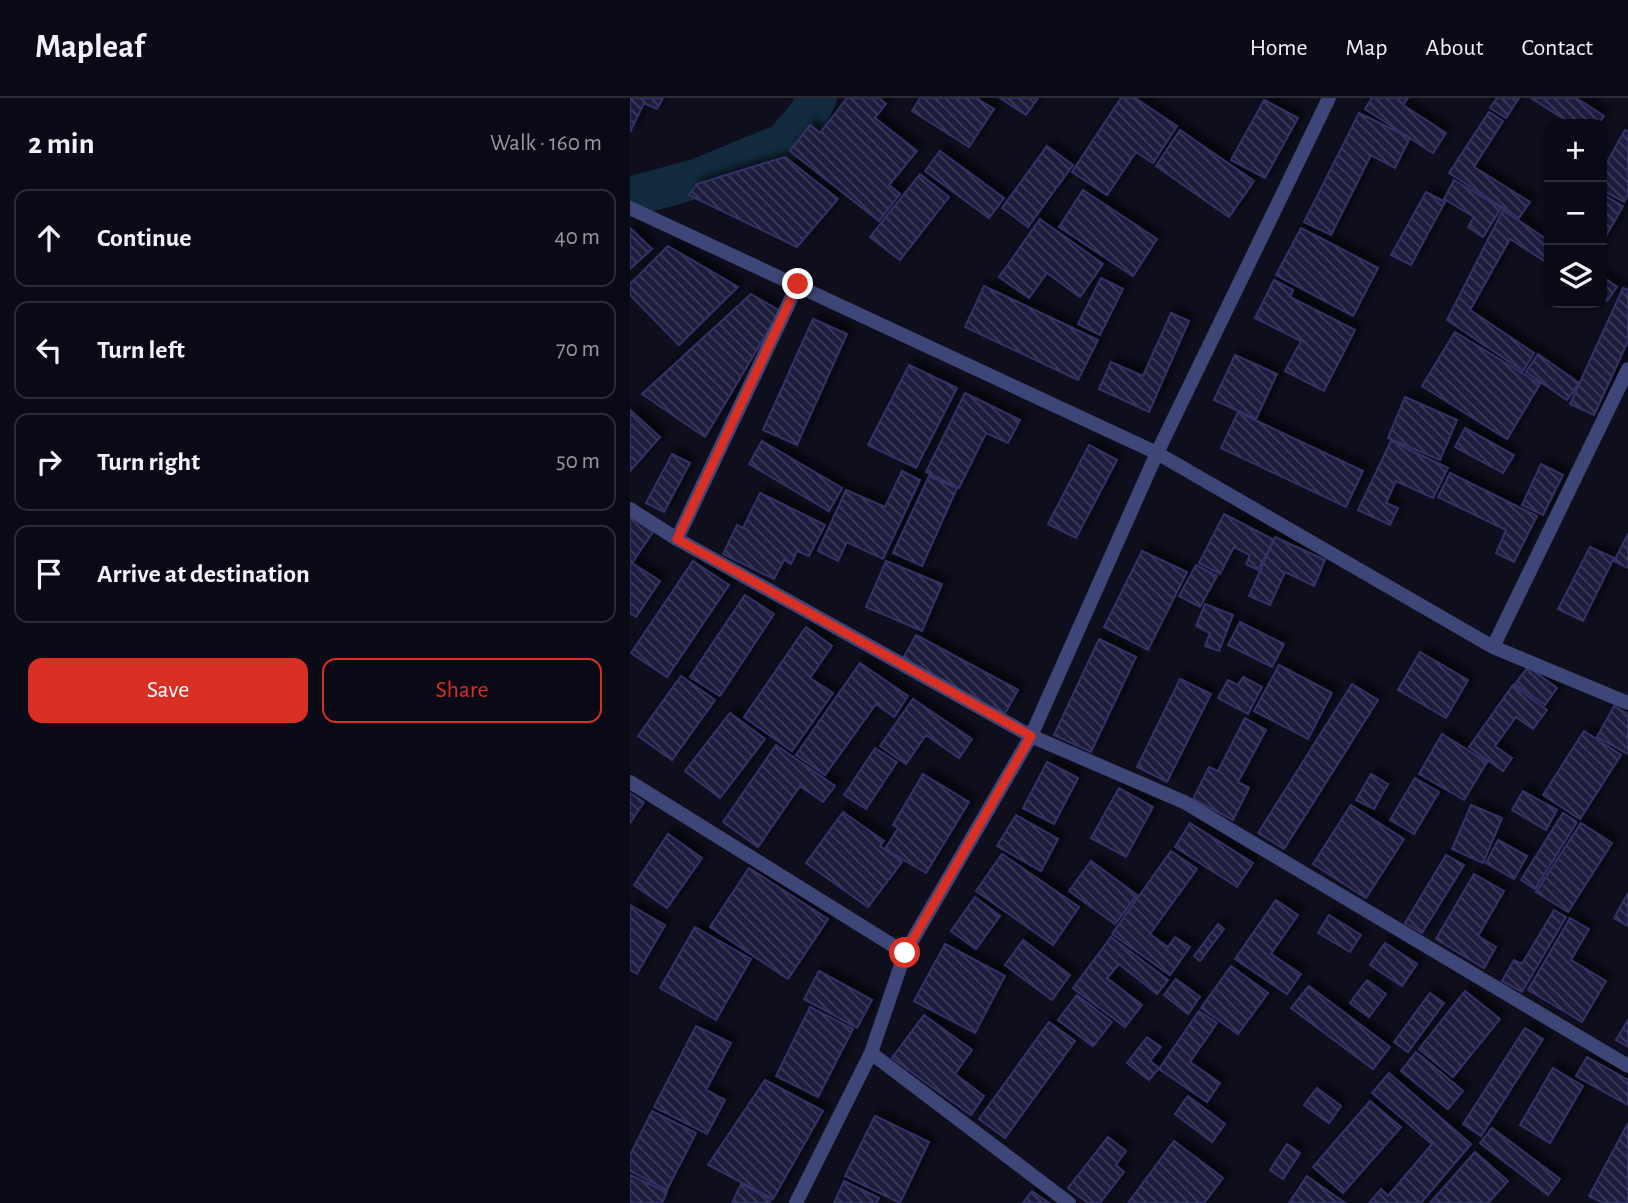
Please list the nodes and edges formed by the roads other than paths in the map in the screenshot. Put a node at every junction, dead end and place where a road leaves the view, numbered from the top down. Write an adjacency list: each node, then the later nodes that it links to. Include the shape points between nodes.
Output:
1 (1329, 98): 5 (street)
2 (630, 208): 3 (street)
3 (798, 284): 5 (street); 7 (street)
4 (1628, 369): 8 (street)
5 (1157, 453): 8 (street); 10 (street)
6 (630, 509): 7 (street)
7 (677, 539): 10 (street)
8 (1493, 647): 9 (street)
9 (1628, 703)
10 (1031, 736): 12 (street); 14 (street, via 1184,802)
11 (630, 782): 12 (street)
12 (905, 953): 13 (street)
13 (872, 1053): 15 (street); 16 (street)
14 (1628, 1066)
15 (796, 1203)
16 (1069, 1203)

